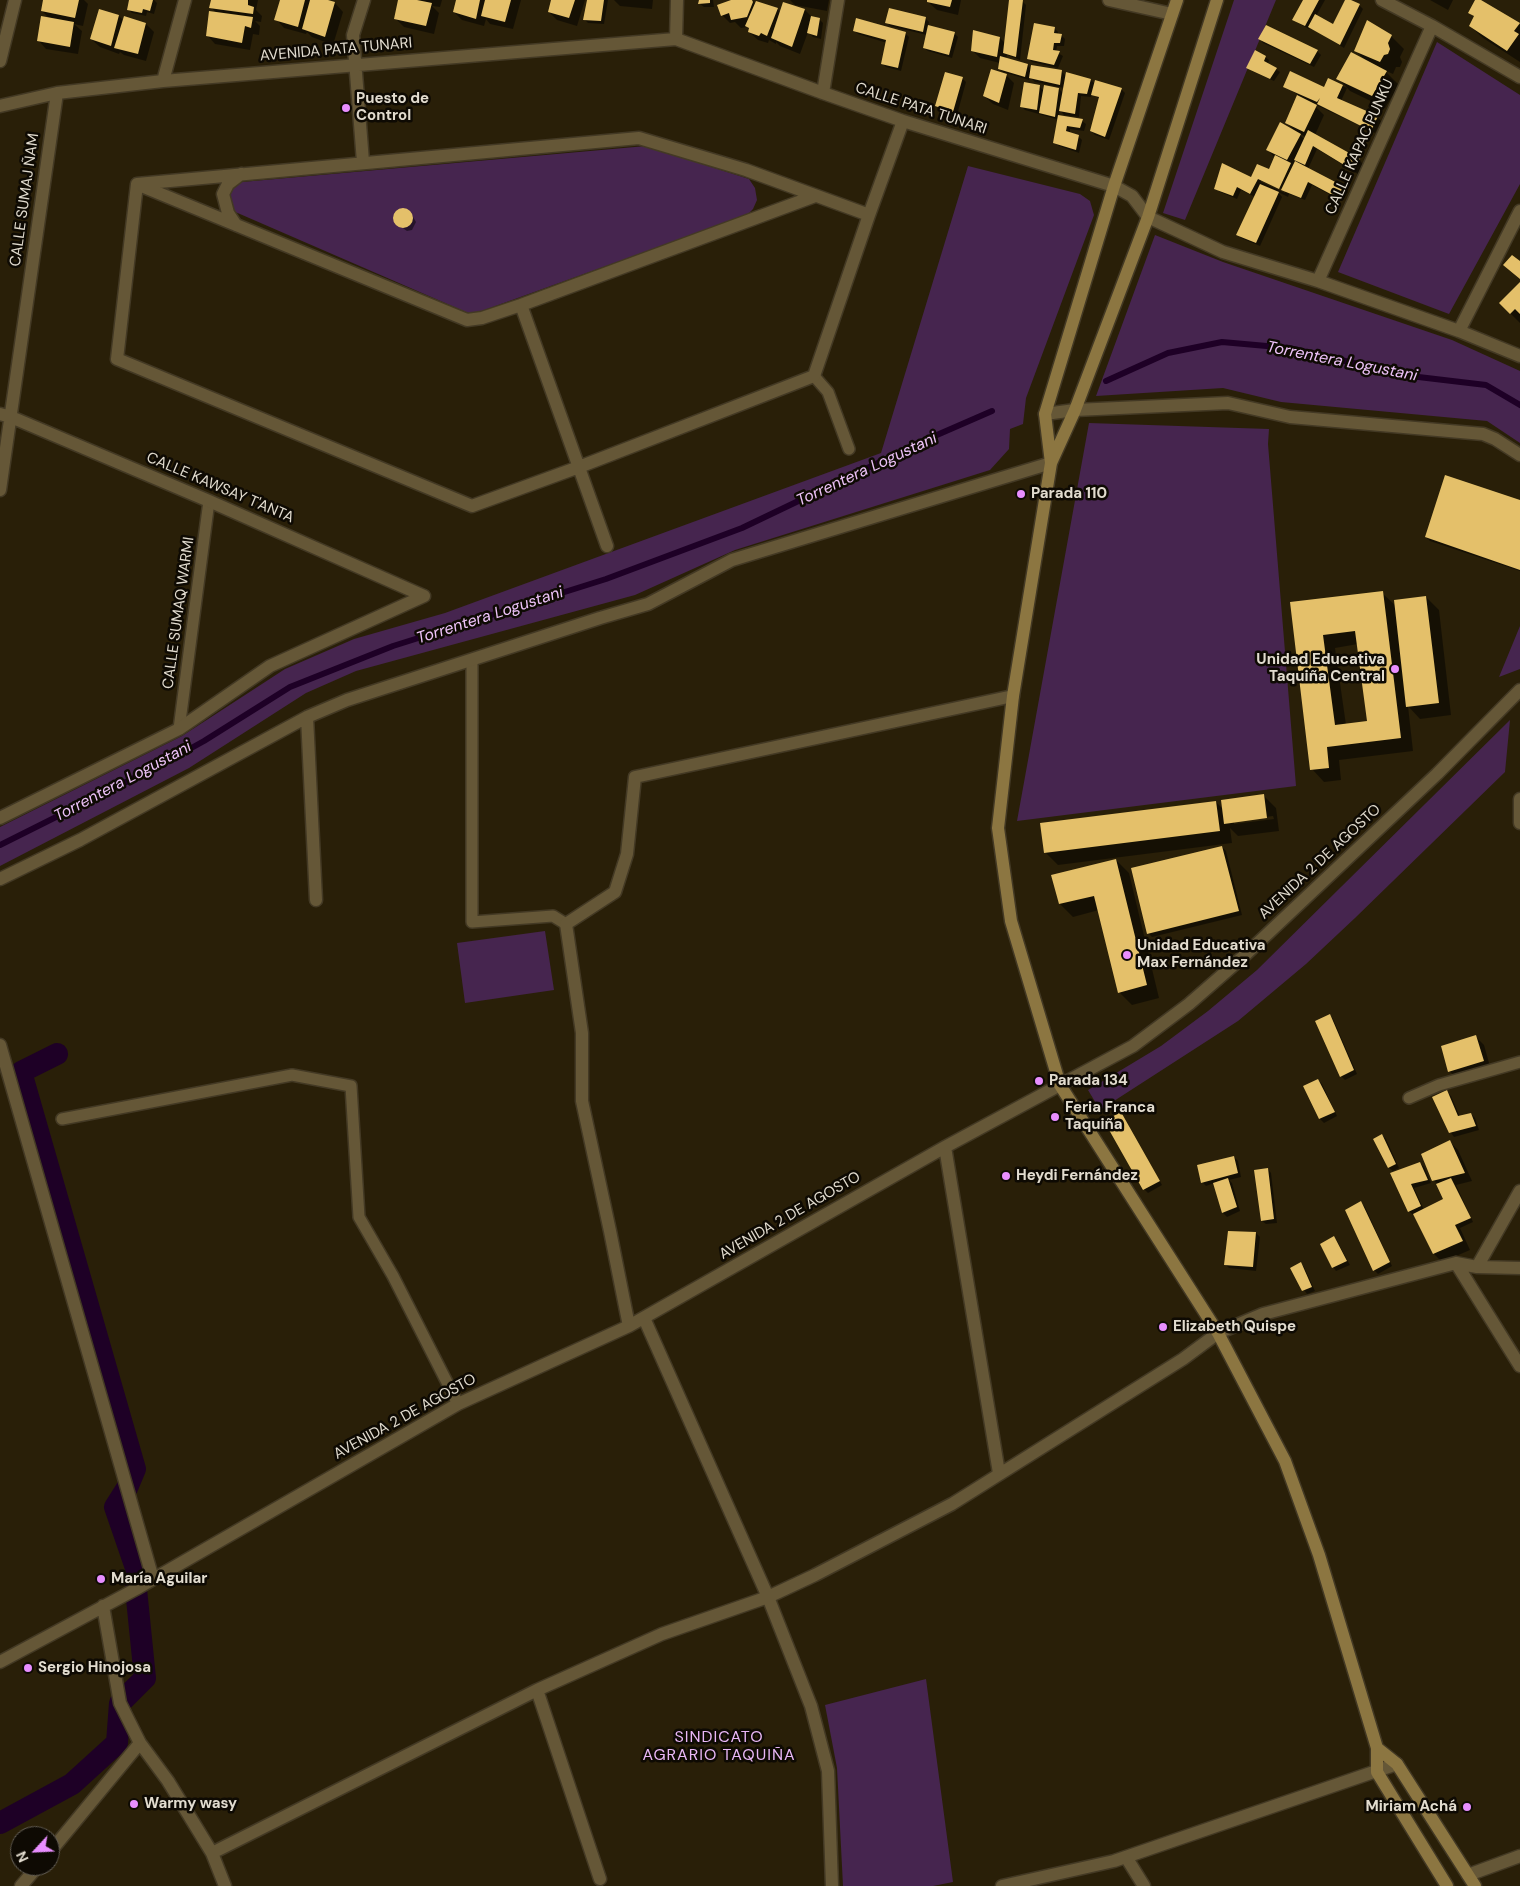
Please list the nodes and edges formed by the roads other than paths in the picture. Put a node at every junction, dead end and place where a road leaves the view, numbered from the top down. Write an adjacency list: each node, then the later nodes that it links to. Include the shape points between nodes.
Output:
1 (15, 0): 13 (street)
2 (185, 0): 16 (street)
3 (364, 0): 14 (street, via 353,35)
4 (677, 0): 12 (street)
5 (838, 0): 18 (street)
6 (1109, 0): 10 (street)
7 (1177, 0): 10 (main road)
8 (1217, 0): 28 (main road)
9 (1382, 0): 11 (street)
10 (1172, 14): 24 (main road)
11 (1432, 26): 15 (street); 30 (street, CALLE KAPAC PUNKU)
12 (676, 39): 14 (street, AVENIDA PATA TUNARI); 18 (street, CALLE PATA TUNARI)
13 (0, 61)
14 (354, 64): 16 (street, AVENIDA PATA TUNARI); 21 (street)
15 (1520, 78)
16 (163, 81): 17 (street, AVENIDA PATA TUNARI)
17 (57, 93): 19 (street, AVENIDA PATA TUNARI); 37 (street, CALLE SUMAJ ÑAM)
18 (823, 93): 20 (street, CALLE PATA TUNARI)
19 (0, 106)
20 (904, 121): 24 (street, CALLE PATA TUNARI); 27 (street)
21 (363, 162): 22 (street); 25 (street, via 639,138 746,170)
22 (241, 174): 23 (street); 29 (street, via 228,184 223,194 228,213)
23 (137, 184): 29 (street); 41 (street, via 117,359 472,506)
24 (1114, 186): 28 (street, CALLE PATA TUNARI, via 1132,196); 36 (main road)
25 (815, 196): 27 (street); 31 (street)
26 (1520, 211): 32 (street)
27 (869, 215): 34 (street)
28 (1148, 217): 30 (street, via 1224,252); 35 (main road)
29 (236, 225): 31 (street, via 467,320)
30 (1318, 281): 32 (street)
31 (521, 305): 41 (street)
32 (1459, 331): 33 (street)
33 (1520, 356)
34 (814, 376): 38 (lane, via 828,392); 41 (street)
35 (1075, 410): 36 (street); 39 (street, via 1228,403 1290,417 1483,434); 40 (main road)
36 (1045, 414): 40 (main road)
37 (6, 415): 42 (street, CALLE SUMAJ ÑAM); 43 (street, CALLE KAWSAY T'ANTA)
38 (849, 449)
39 (1520, 455)
40 (1051, 462): 45 (street, via 732,560 648,604); 47 (main road)
41 (579, 467): 44 (street)
42 (0, 490)
43 (209, 500): 49 (lane, CALLE SUMAQ WARMI); 49 (street, CALLE KAWSAY T'ANTA, via 424,596 270,666)
44 (607, 546)
45 (472, 660): 48 (street, via 347,700); 55 (lane, via 472,922 553,916)
46 (1520, 690): 58 (street, AVENIDA 2 DE AGOSTO, via 1437,774 1189,1004 1132,1046)
47 (1013, 696): 55 (street, via 635,777 627,854 615,892); 58 (main road, via 998,828 1011,921)
48 (307, 717): 53 (street, via 80,840); 54 (street)
49 (179, 729): 51 (street)
50 (1520, 798): 52 (street)
51 (0, 818)
52 (1520, 823)
53 (0, 879)
54 (316, 900)
55 (566, 924): 67 (street, via 582,1033 582,1101)
56 (0, 1045): 72 (street)
57 (1520, 1062): 59 (lane, via 1439,1085)
58 (1060, 1085): 61 (street, AVENIDA 2 DE AGOSTO); 68 (main road)
59 (1409, 1098)
60 (62, 1119): 70 (lane, via 292,1075 352,1086 358,1217 393,1276)
61 (945, 1148): 66 (street, AVENIDA 2 DE AGOSTO); 71 (street)
62 (1520, 1191): 64 (street)
63 (1456, 1263): 64 (street); 68 (street, via 1263,1314); 69 (street)
64 (1477, 1267): 65 (street)
65 (1520, 1268)
66 (644, 1318): 67 (street, AVENIDA 2 DE AGOSTO); 73 (street)
67 (628, 1326): 70 (street, AVENIDA 2 DE AGOSTO)
68 (1218, 1333): 71 (street, via 1183,1359); 78 (main road, via 1285,1462 1319,1556)
69 (1520, 1366)
70 (458, 1404): 72 (street, AVENIDA 2 DE AGOSTO)
71 (999, 1473): 73 (street, via 952,1504)
72 (153, 1579): 74 (street, AVENIDA 2 DE AGOSTO)
73 (768, 1597): 76 (street, via 662,1634); 90 (street, via 811,1706 828,1771)
74 (103, 1606): 75 (street, AVENIDA 2 DE AGOSTO); 77 (street, via 120,1703)
75 (0, 1662)
76 (537, 1690): 82 (street); 86 (street)
77 (140, 1743): 81 (street); 82 (street, via 168,1781)
78 (1377, 1748): 79 (main road); 80 (main road)
79 (1396, 1764): 80 (street); 87 (main road)
80 (1377, 1772): 84 (street); 93 (main road)
81 (60, 1840)
82 (212, 1853): 89 (street)
83 (1520, 1856): 87 (street)
84 (1126, 1857): 91 (street); 92 (street)
85 (30, 1876): 88 (street)
86 (600, 1879)
87 (1472, 1881)
88 (21, 1886)
89 (226, 1886)
90 (832, 1886)
91 (1002, 1886)
92 (1144, 1886)
93 (1447, 1886)

